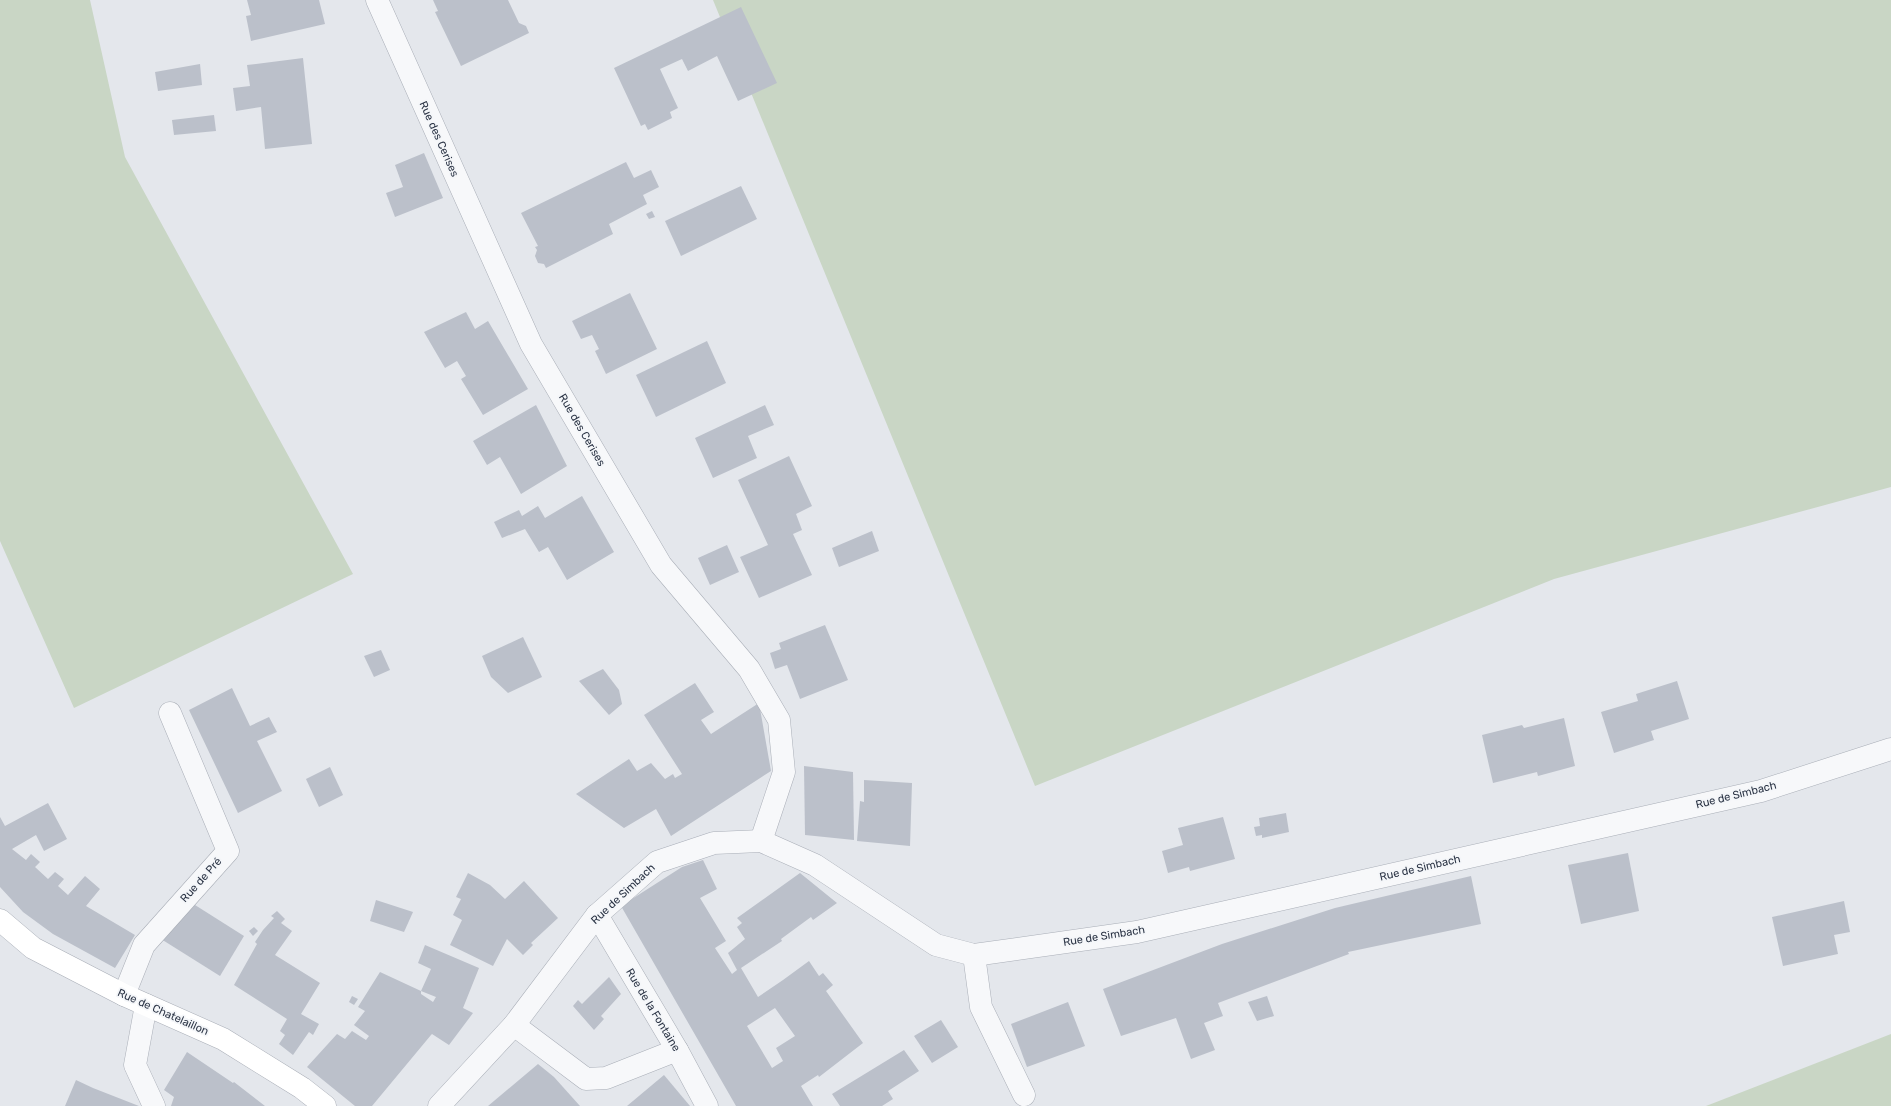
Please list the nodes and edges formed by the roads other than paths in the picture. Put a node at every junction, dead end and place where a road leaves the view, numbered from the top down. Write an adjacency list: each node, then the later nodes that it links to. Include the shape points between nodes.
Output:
1 (377, 0): 4 (street, Rue des Cerises, via 531,344 661,565 749,669 779,720 784,772)
2 (170, 713): 8 (street, Rue de Pré, via 228,851 144,945)
3 (1891, 749): 7 (street, Rue de Simbach, via 1761,791 1145,931)
4 (761, 841): 5 (street, Rue de Simbach, via 714,843 657,862); 7 (street, Rue de Simbach, via 815,865 936,945)
5 (597, 915): 10 (street, Rue de Simbach); 11 (street, Rue de la Fontaine)
6 (0, 920): 8 (main road, Rue de Chatelaillon, via 33,948)
7 (974, 955): 12 (street, via 981,1007)
8 (124, 995): 9 (main road, Rue de Chatelaillon)
9 (146, 1005): 13 (street, via 135,1065); 14 (main road, Rue de Chatelaillon, via 223,1039 302,1088)
10 (514, 1025): 11 (street, via 586,1079 606,1078); 15 (street, Rue de Simbach)
11 (677, 1050): 16 (street, Rue de la Fontaine)
12 (1024, 1095)
13 (154, 1106)
14 (325, 1106)
15 (439, 1106)
16 (708, 1106)

